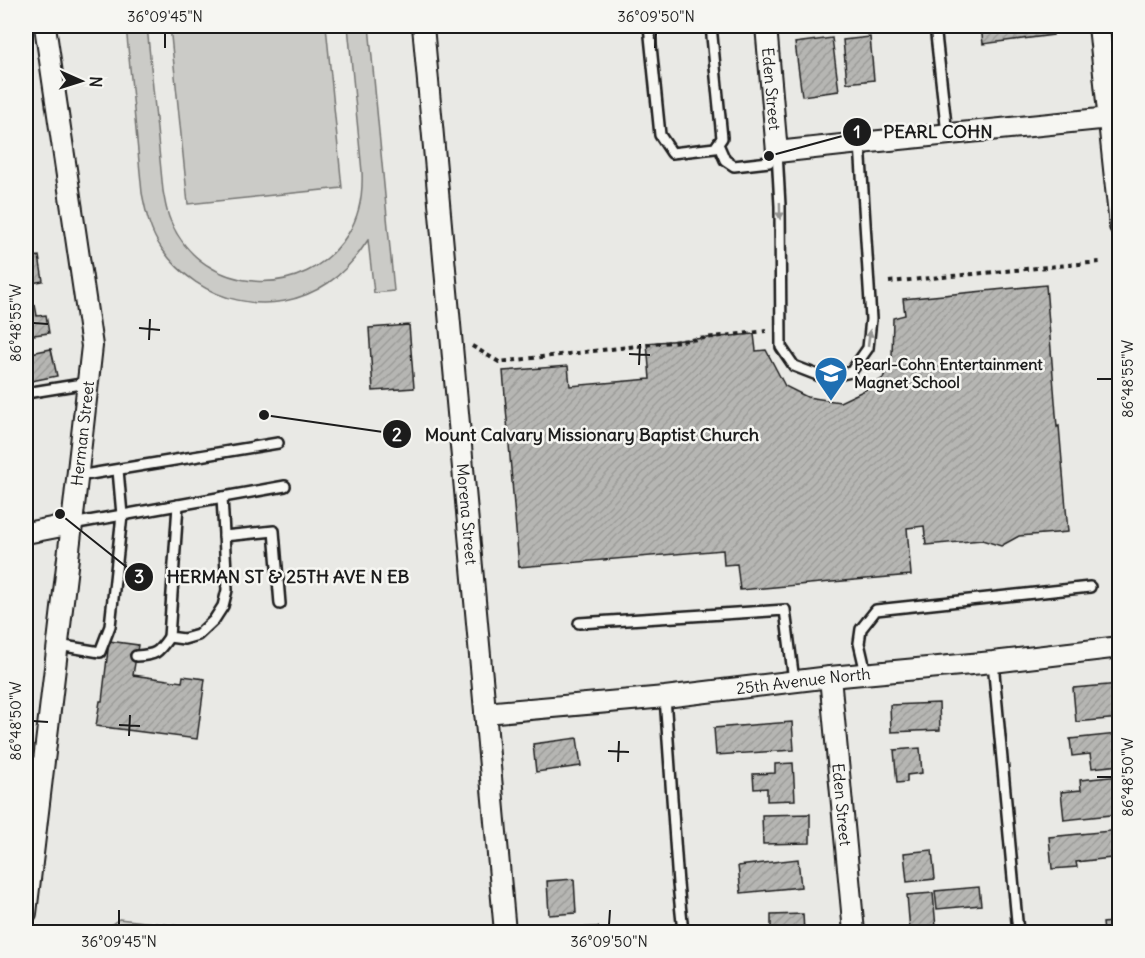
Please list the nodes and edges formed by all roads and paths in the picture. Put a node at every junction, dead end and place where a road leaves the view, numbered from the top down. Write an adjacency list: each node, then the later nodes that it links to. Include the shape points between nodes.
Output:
1 (45, 26): 18 (street, Herman Street, via 92,346)
2 (423, 26): 42 (street, Morena Street)
3 (649, 26): 11 (lane, via 660,135 672,153 716,148)
4 (711, 26): 11 (lane, via 722,138)
5 (766, 26): 12 (street, Eden Street)
6 (935, 26): 9 (lane)
7 (1100, 26): 8 (street)
8 (1114, 118): 9 (street); 13 (street)
9 (946, 134): 10 (street)
10 (860, 143): 12 (street); 12 (lane, one-way to 10, via 781,347 794,366 825,378 851,372 868,348 871,320)
11 (718, 144): 12 (lane, via 725,160 734,166 770,162)
12 (777, 152)
13 (1119, 226)
14 (1100, 262): 15 (path)
15 (889, 282)
16 (766, 332): 17 (path, via 499,362)
17 (472, 346)
18 (88, 383): 19 (lane); 22 (street, Herman Street)
19 (26, 393)
20 (278, 442): 21 (lane)
21 (118, 470): 22 (lane); 26 (lane)
22 (78, 476): 27 (street, Herman Street)
23 (285, 486): 24 (lane)
24 (222, 498): 25 (lane); 29 (lane)
25 (178, 506): 26 (lane); 33 (lane)
26 (122, 516): 27 (lane); 34 (lane, via 104,652)
27 (72, 524): 28 (street); 34 (street, Herman Street)
28 (26, 533)
29 (224, 536): 31 (lane, via 274,531); 33 (lane, via 227,590 223,606 198,635 184,639)
30 (1090, 587): 38 (lane, via 876,610 861,629 859,643)
31 (280, 604)
32 (579, 623): 40 (lane, via 785,610)
33 (169, 637): 36 (lane, via 160,651)
34 (58, 645): 43 (street, Herman Street)
35 (1119, 646): 37 (street, 25th Avenue North)
36 (136, 656)
37 (993, 662): 38 (street, 25th Avenue North); 47 (lane)
38 (866, 673): 39 (street, 25th Avenue North)
39 (831, 677): 40 (street, 25th Avenue North); 46 (street, Eden Street)
40 (794, 681): 41 (street, 25th Avenue North)
41 (665, 697): 42 (street, 25th Avenue North); 45 (lane)
42 (485, 713): 44 (street, Morena Street)
43 (26, 913)
44 (505, 933)
45 (683, 933)
46 (854, 933)
47 (1018, 933)

